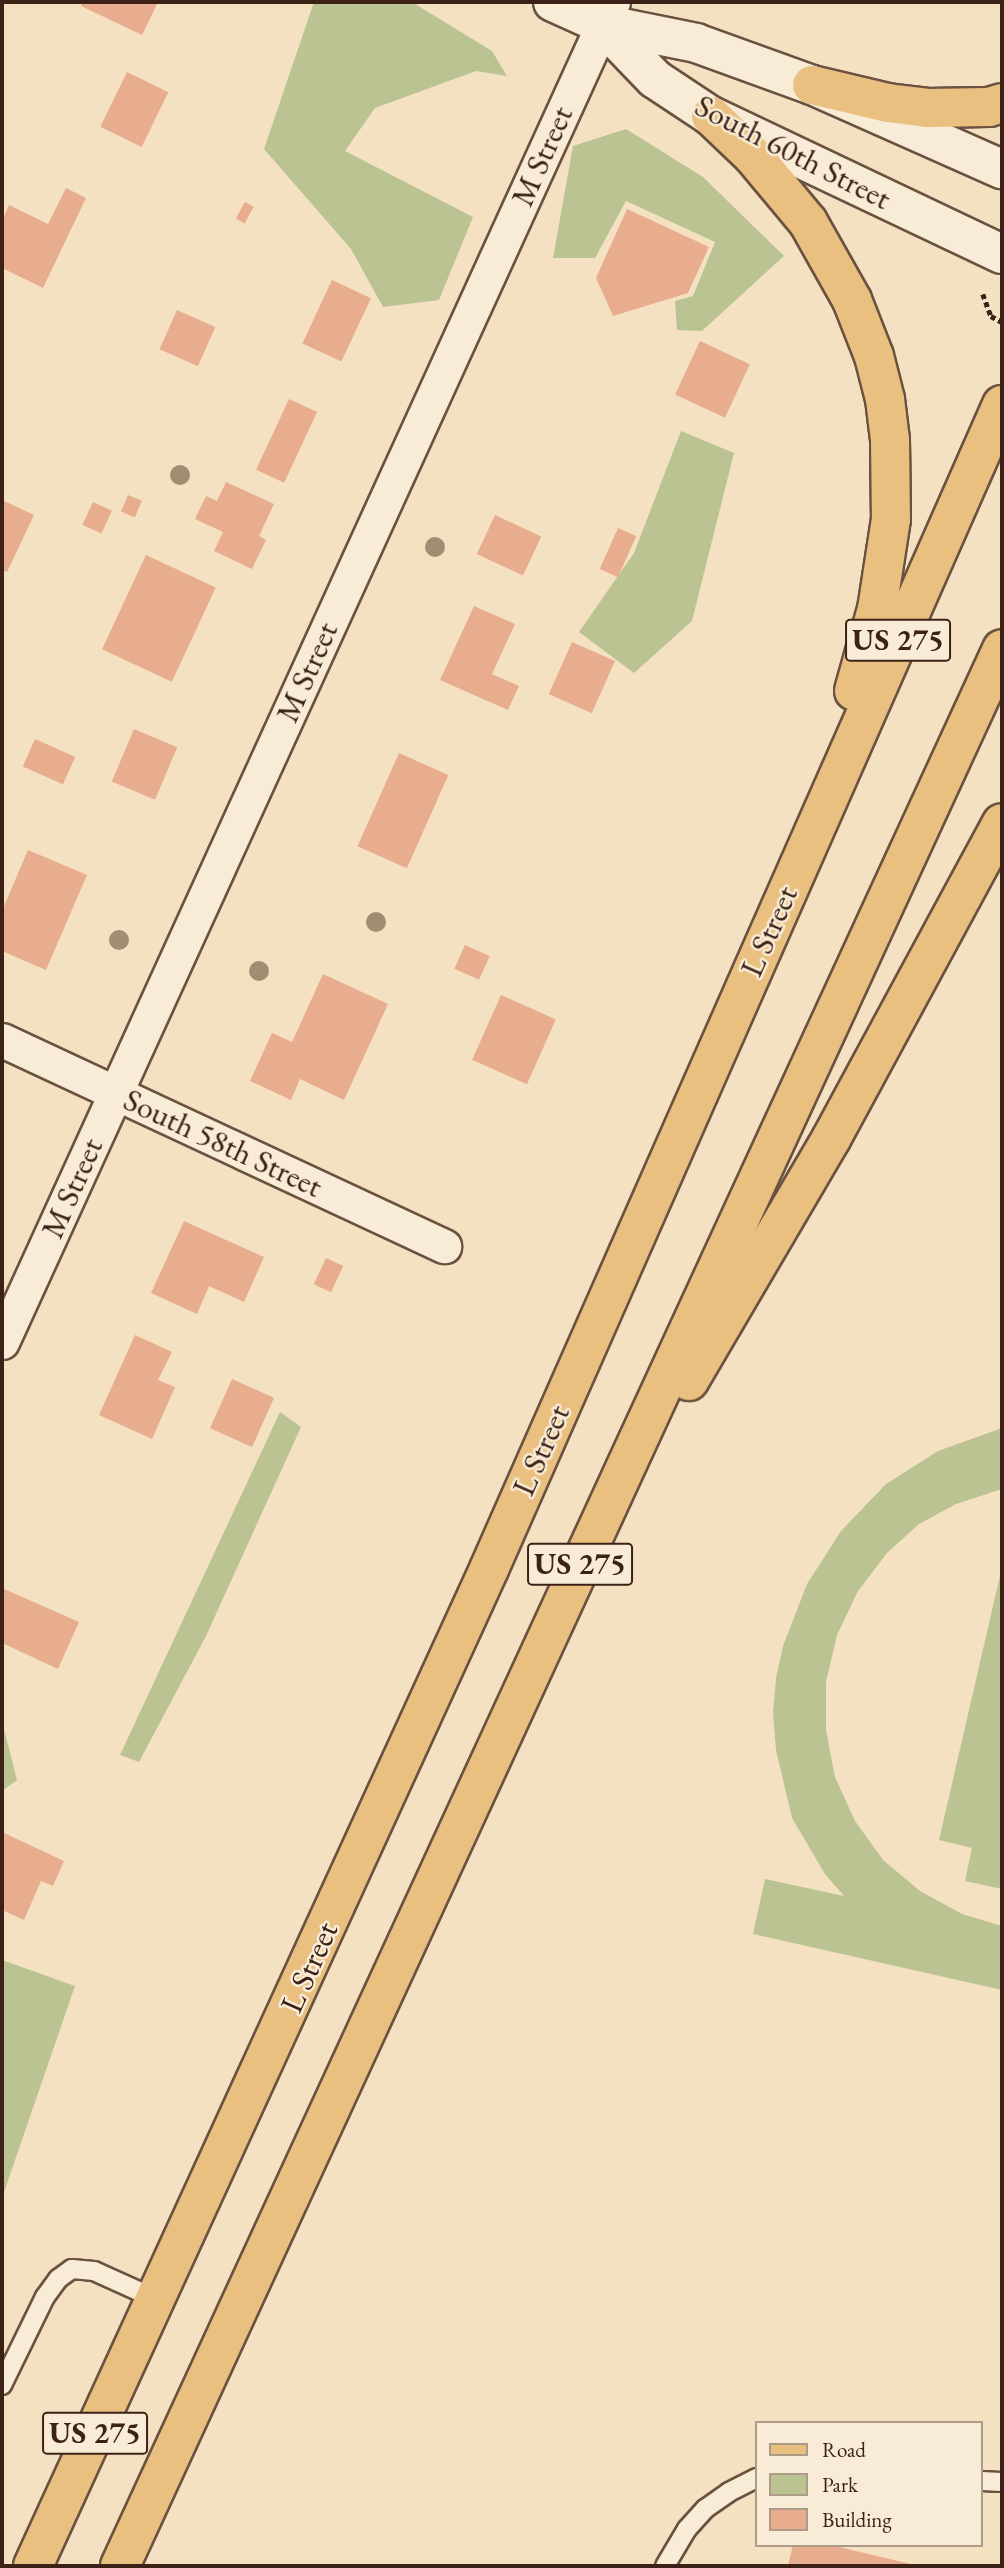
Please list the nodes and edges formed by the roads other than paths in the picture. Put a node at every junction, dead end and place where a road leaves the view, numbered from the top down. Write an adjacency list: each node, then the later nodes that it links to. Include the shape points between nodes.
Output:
1 (553, 2): 2 (main road, South 60th Street)
2 (607, 13): 3 (main road, South 60th Street); 5 (main road, South 60th Street, via 655,79); 13 (street, M Street)
3 (812, 85): 4 (main road, via 926,108); 6 (main road, South 60th Street)
4 (1002, 103)
5 (712, 116): 7 (main road, South 60th Street); 11 (main road, via 786,193 839,274 874,356 890,439 891,519 877,609)
6 (1002, 169)
7 (1002, 254)
8 (1002, 405): 11 (main road, L Street / US 275)
9 (1002, 649): 16 (main road, US 275)
10 (1002, 823): 16 (main road, via 831,1139)
11 (793, 875): 17 (main road, L Street / US 275, via 489,1569)
12 (2, 1040): 13 (street, South 58th Street)
13 (115, 1093): 14 (street, South 58th Street); 15 (street, M Street)
14 (444, 1247)
15 (2, 1342)
16 (586, 1550): 23 (main road, US 275)
17 (156, 2299): 18 (lane, via 94,2271 72,2269 45,2297); 22 (main road, L Street / US 275)
18 (2, 2385)
19 (755, 2479): 24 (lane, via 705,2509)
20 (983, 2481): 21 (lane)
21 (1002, 2482)
22 (33, 2566)
23 (120, 2566)
24 (665, 2566)

